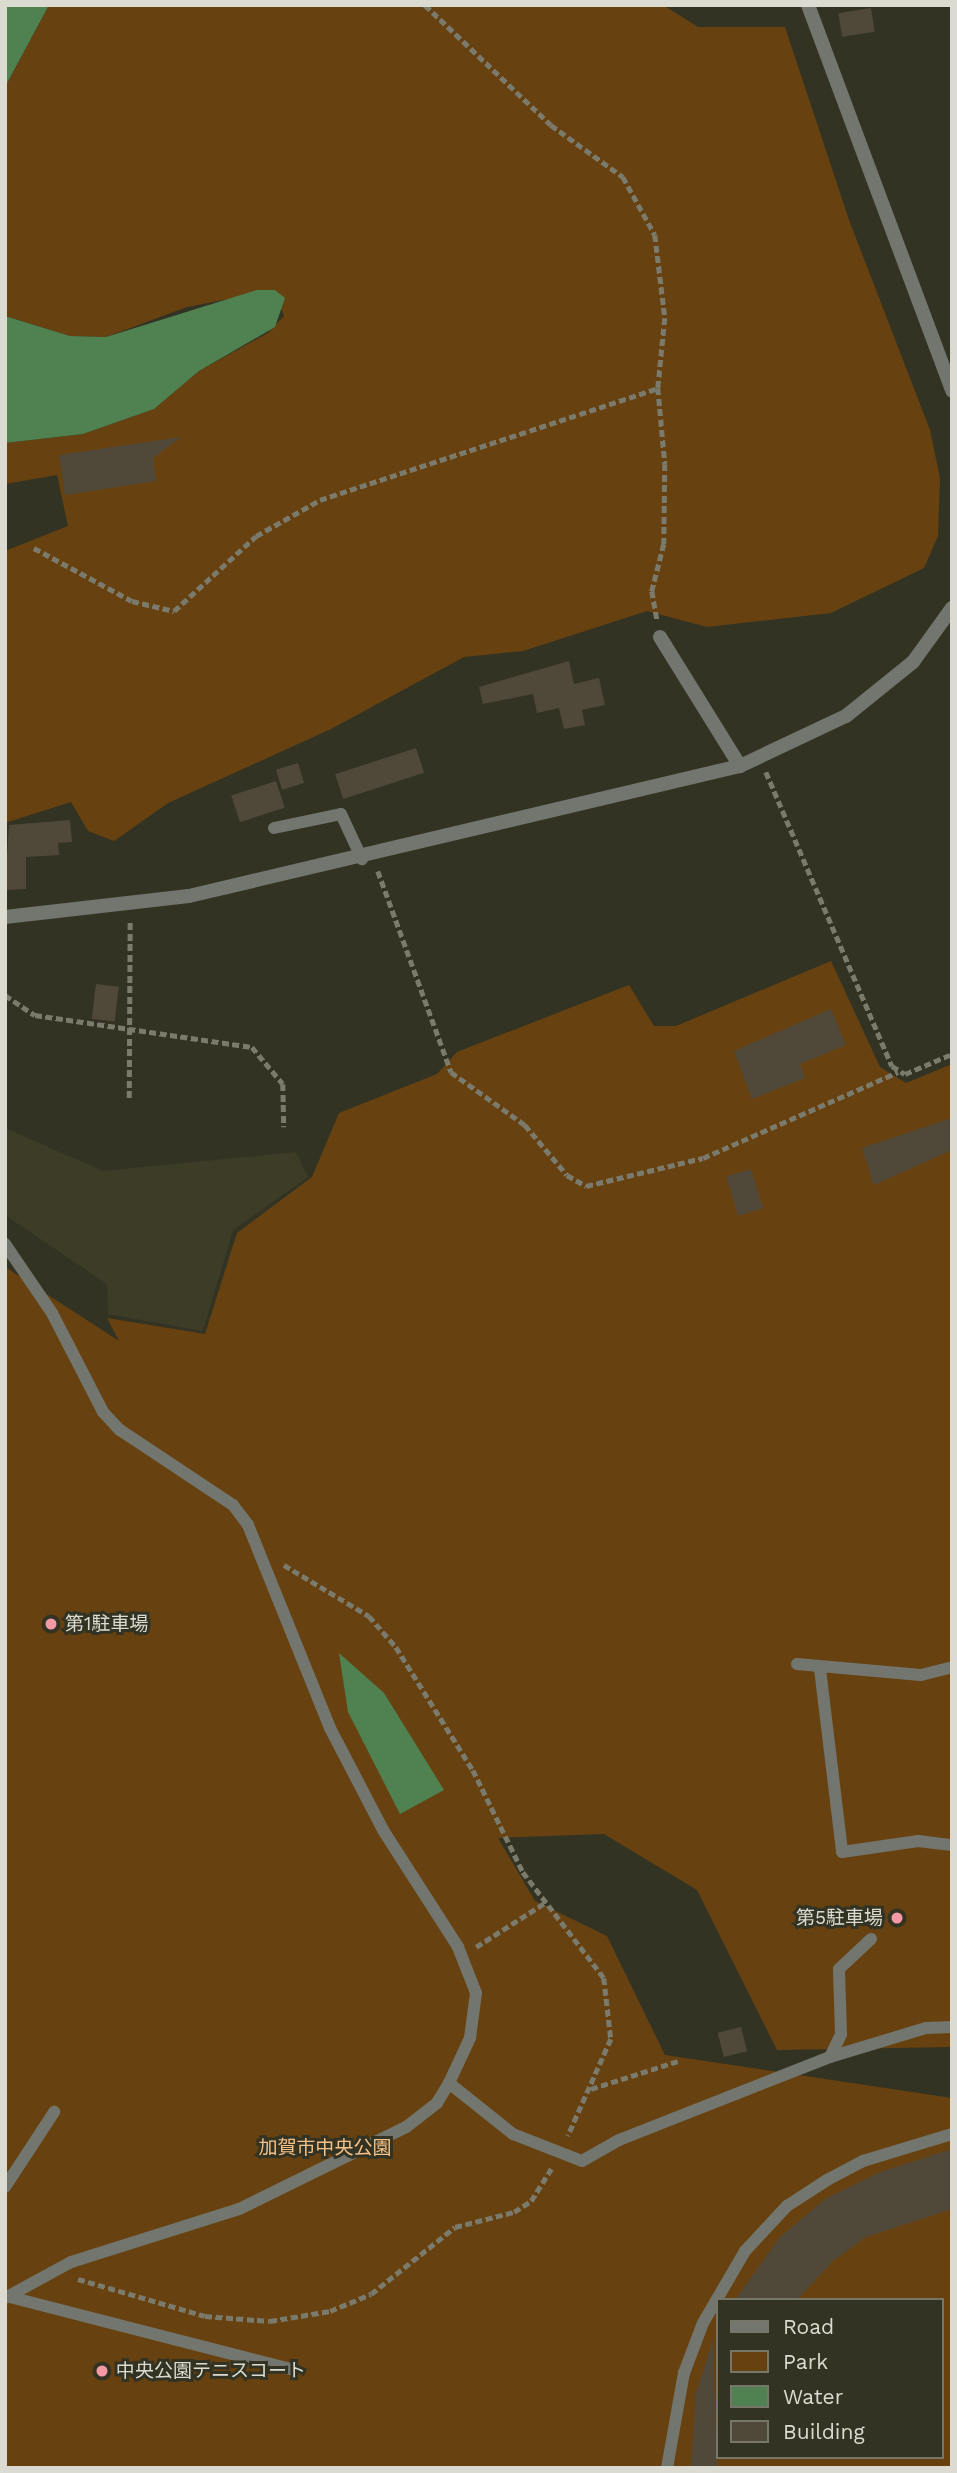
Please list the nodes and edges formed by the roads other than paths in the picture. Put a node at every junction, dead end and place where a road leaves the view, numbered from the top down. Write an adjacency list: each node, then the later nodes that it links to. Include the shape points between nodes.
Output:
1 (808, 5): 2 (street)
2 (952, 391)
3 (952, 608): 5 (street, via 913,662 856,708)
4 (660, 638): 5 (street)
5 (740, 766): 7 (street)
6 (274, 828): 7 (lane, via 341,814)
7 (368, 858): 8 (street, via 131,903)
8 (5, 917)
9 (5, 1244): 17 (lane, via 39,1291 103,1412 120,1430 233,1505 262,1552 330,1728 383,1830 462,1954 476,1993 470,2038)
10 (797, 1664): 12 (lane)
11 (952, 1667): 12 (lane, via 921,1675)
12 (820, 1669): 13 (lane, via 842,1852 918,1842)
13 (952, 1845)
14 (871, 1939): 16 (lane, via 839,1969 841,2034)
15 (952, 2027): 16 (lane, via 926,2028)
16 (830, 2057): 17 (lane, via 619,2140 582,2161 513,2134)
17 (450, 2083): 21 (lane, via 437,2103 406,2127 333,2165 239,2209 60,2268)
18 (54, 2112): 20 (lane)
19 (952, 2134): 22 (lane, via 863,2161 787,2207 745,2251)
20 (5, 2187)
21 (6, 2297): 24 (lane)
22 (718, 2298)
23 (716, 2301): 25 (lane, via 684,2373)
24 (291, 2369)
25 (667, 2468)

